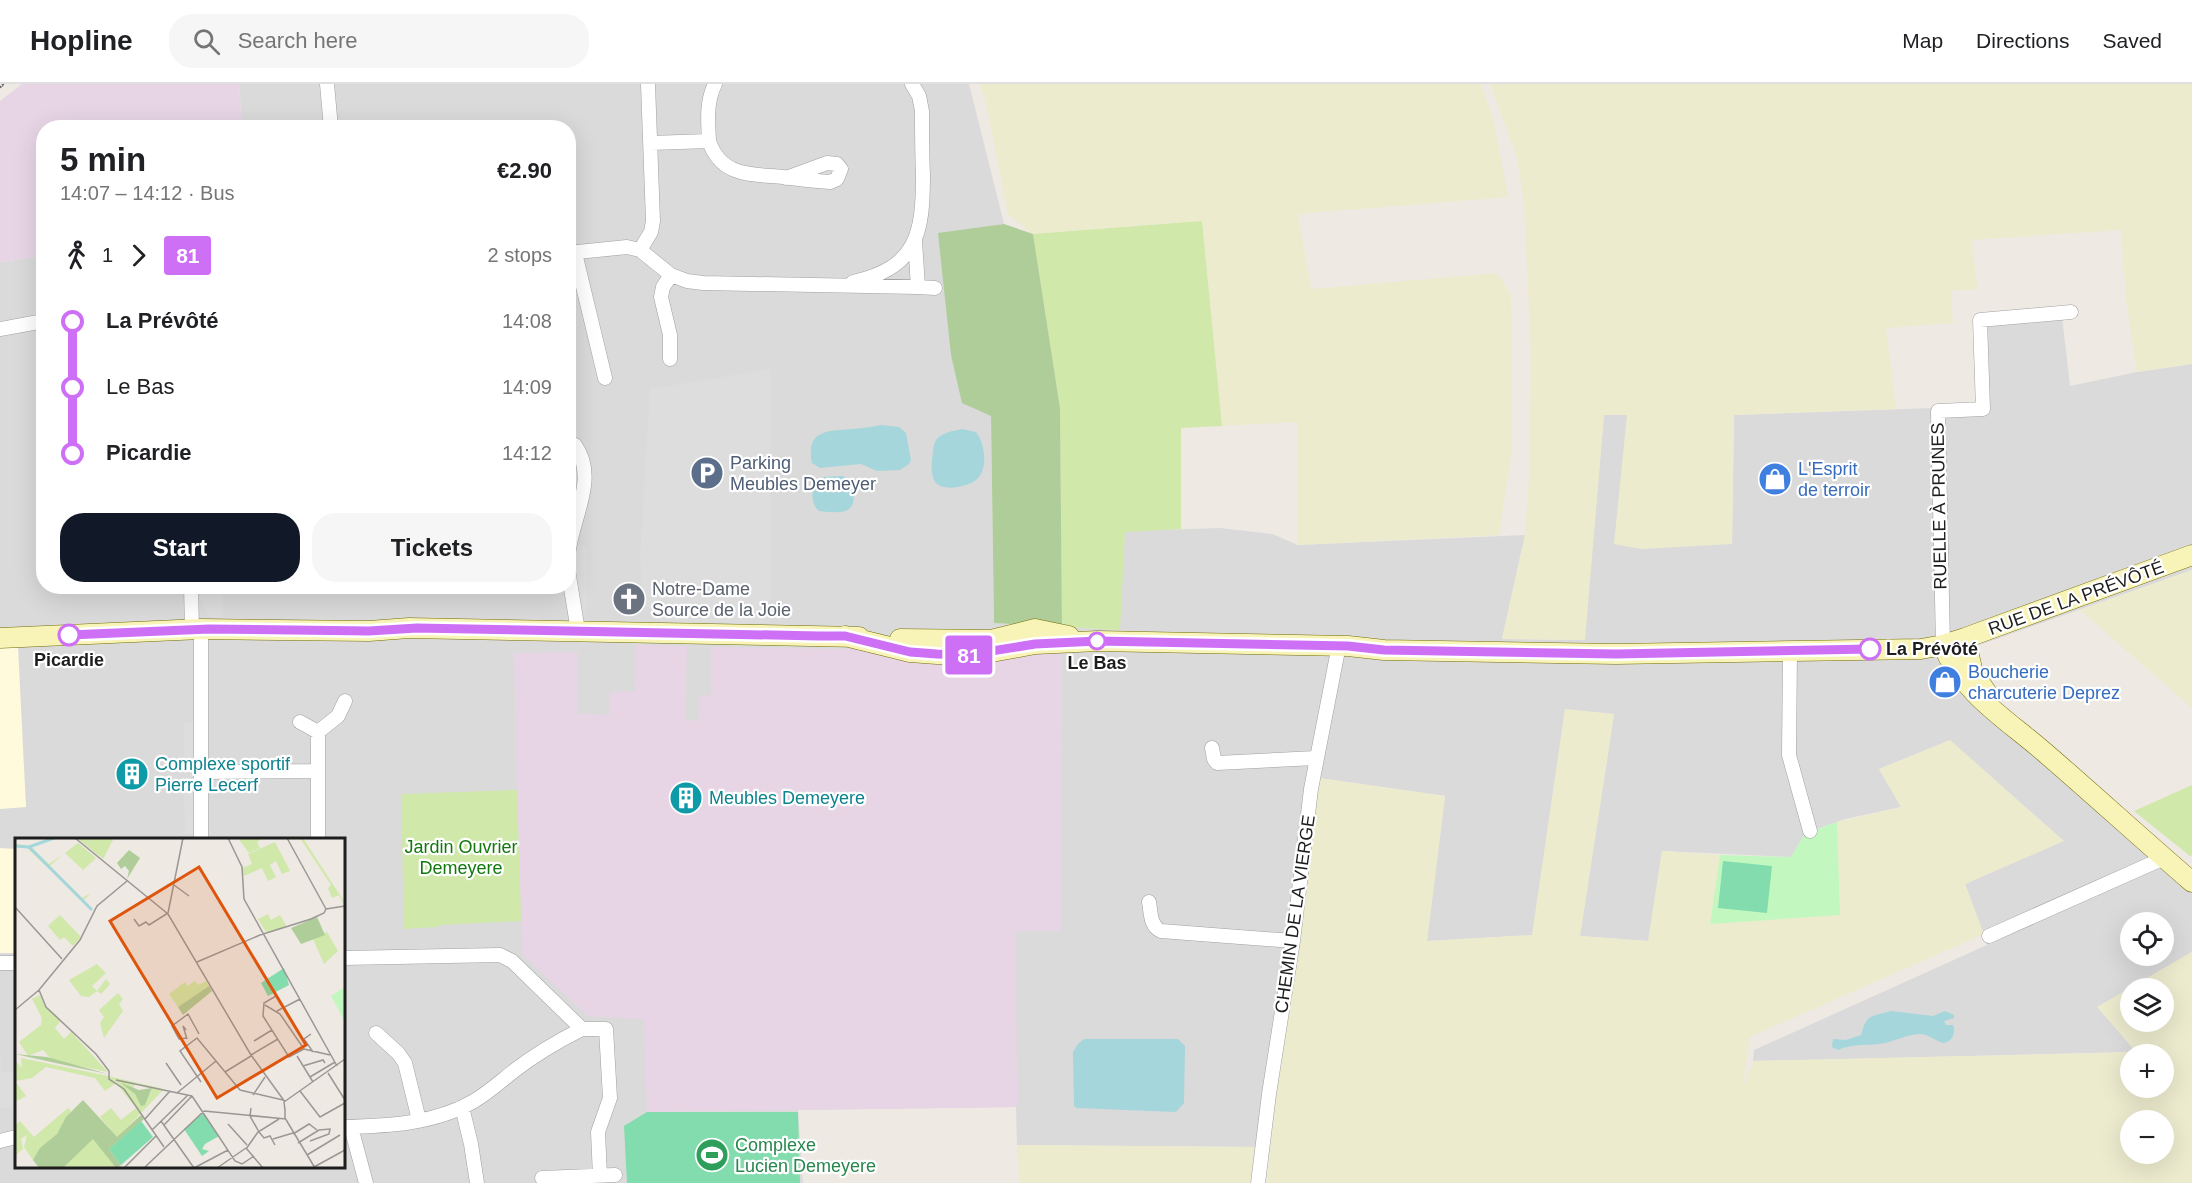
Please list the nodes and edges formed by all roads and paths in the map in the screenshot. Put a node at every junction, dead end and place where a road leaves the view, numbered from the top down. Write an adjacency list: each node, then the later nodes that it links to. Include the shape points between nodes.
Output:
1 (327, 84): 5 (street)
2 (648, 84): 7 (street)
3 (715, 84): 6 (street, via 709,100)
4 (912, 84): 9 (street, via 922,111 923,205)
5 (329, 120)
6 (709, 141): 7 (street); 8 (street, via 720,159 736,172)
7 (651, 143): 10 (street, via 653,221)
8 (786, 178)
9 (915, 241): 14 (street, via 906,256 888,271); 15 (street)
10 (640, 250): 11 (street, via 627,247); 13 (street)
11 (576, 253)
12 (576, 268): 21 (street)
13 (671, 275): 14 (street, via 703,283); 20 (street, via 661,297 670,335)
14 (837, 285): 15 (street)
15 (918, 287): 16 (street)
16 (934, 288)
17 (2071, 312): 32 (street, RUELLE À PRUNES, via 1980,320 1983,409 1938,411)
18 (36, 322): 19 (street)
19 (0, 329)
20 (670, 359)
21 (605, 378)
22 (576, 447): 23 (street, via 583,458 585,478)
23 (576, 513)
24 (2192, 555): 30 (street, RUE DE LA PRÉVÔTÉ)
25 (192, 594): 27 (street)
26 (572, 594): 28 (street)
27 (197, 629): 28 (street, RUE DE LA PRÉVÔTÉ); 29 (street, RUE DE LA PRÉVÔTÉ); 41 (street)
28 (578, 631): 31 (street, RUE DE LA PRÉVÔTÉ, via 989,640 1042,629 1098,641)
29 (0, 638)
30 (1965, 638): 32 (street, RUE DE LA PRÉVÔTÉ); 38 (street, via 1977,681)
31 (1339, 645): 33 (street, RUE DE LA PRÉVÔTÉ, via 1374,650 1616,654); 39 (street, CHEMIN DE LA VIERGE)
32 (1943, 645): 33 (street, RUE DE LA PRÉVÔTÉ, via 1921,649); 38 (street, via 1965,684)
33 (1790, 651): 42 (street, via 1789,755)
34 (345, 701): 36 (street, via 338,716)
35 (300, 722): 36 (street)
36 (318, 732): 40 (street)
37 (1212, 748): 39 (street, via 1217,764)
38 (2042, 750): 45 (street)
39 (1316, 758): 49 (street, CHEMIN DE LA VIERGE)
40 (317, 771): 41 (street); 44 (street)
41 (200, 772): 43 (street)
42 (1810, 831)
43 (201, 838)
44 (318, 838)
45 (2164, 858): 46 (street); 48 (street)
46 (2192, 882)
47 (1149, 902): 49 (street, via 1152,923 1161,931)
48 (1989, 936)
49 (1293, 941): 63 (street, CHEMIN DE LA VIERGE)
50 (345, 958): 51 (street, via 505,956)
51 (582, 1029): 53 (street, via 547,1047); 59 (street, via 606,1029 610,1098 598,1132)
52 (376, 1033): 54 (street, via 405,1064)
53 (462, 1107): 54 (street); 62 (street)
54 (419, 1120): 55 (street)
55 (347, 1127): 61 (street)
56 (15, 1137): 57 (street)
57 (0, 1141)
58 (615, 1175): 59 (street)
59 (600, 1176): 60 (street)
60 (542, 1178)
61 (366, 1183)
62 (477, 1183)
63 (1258, 1183)

